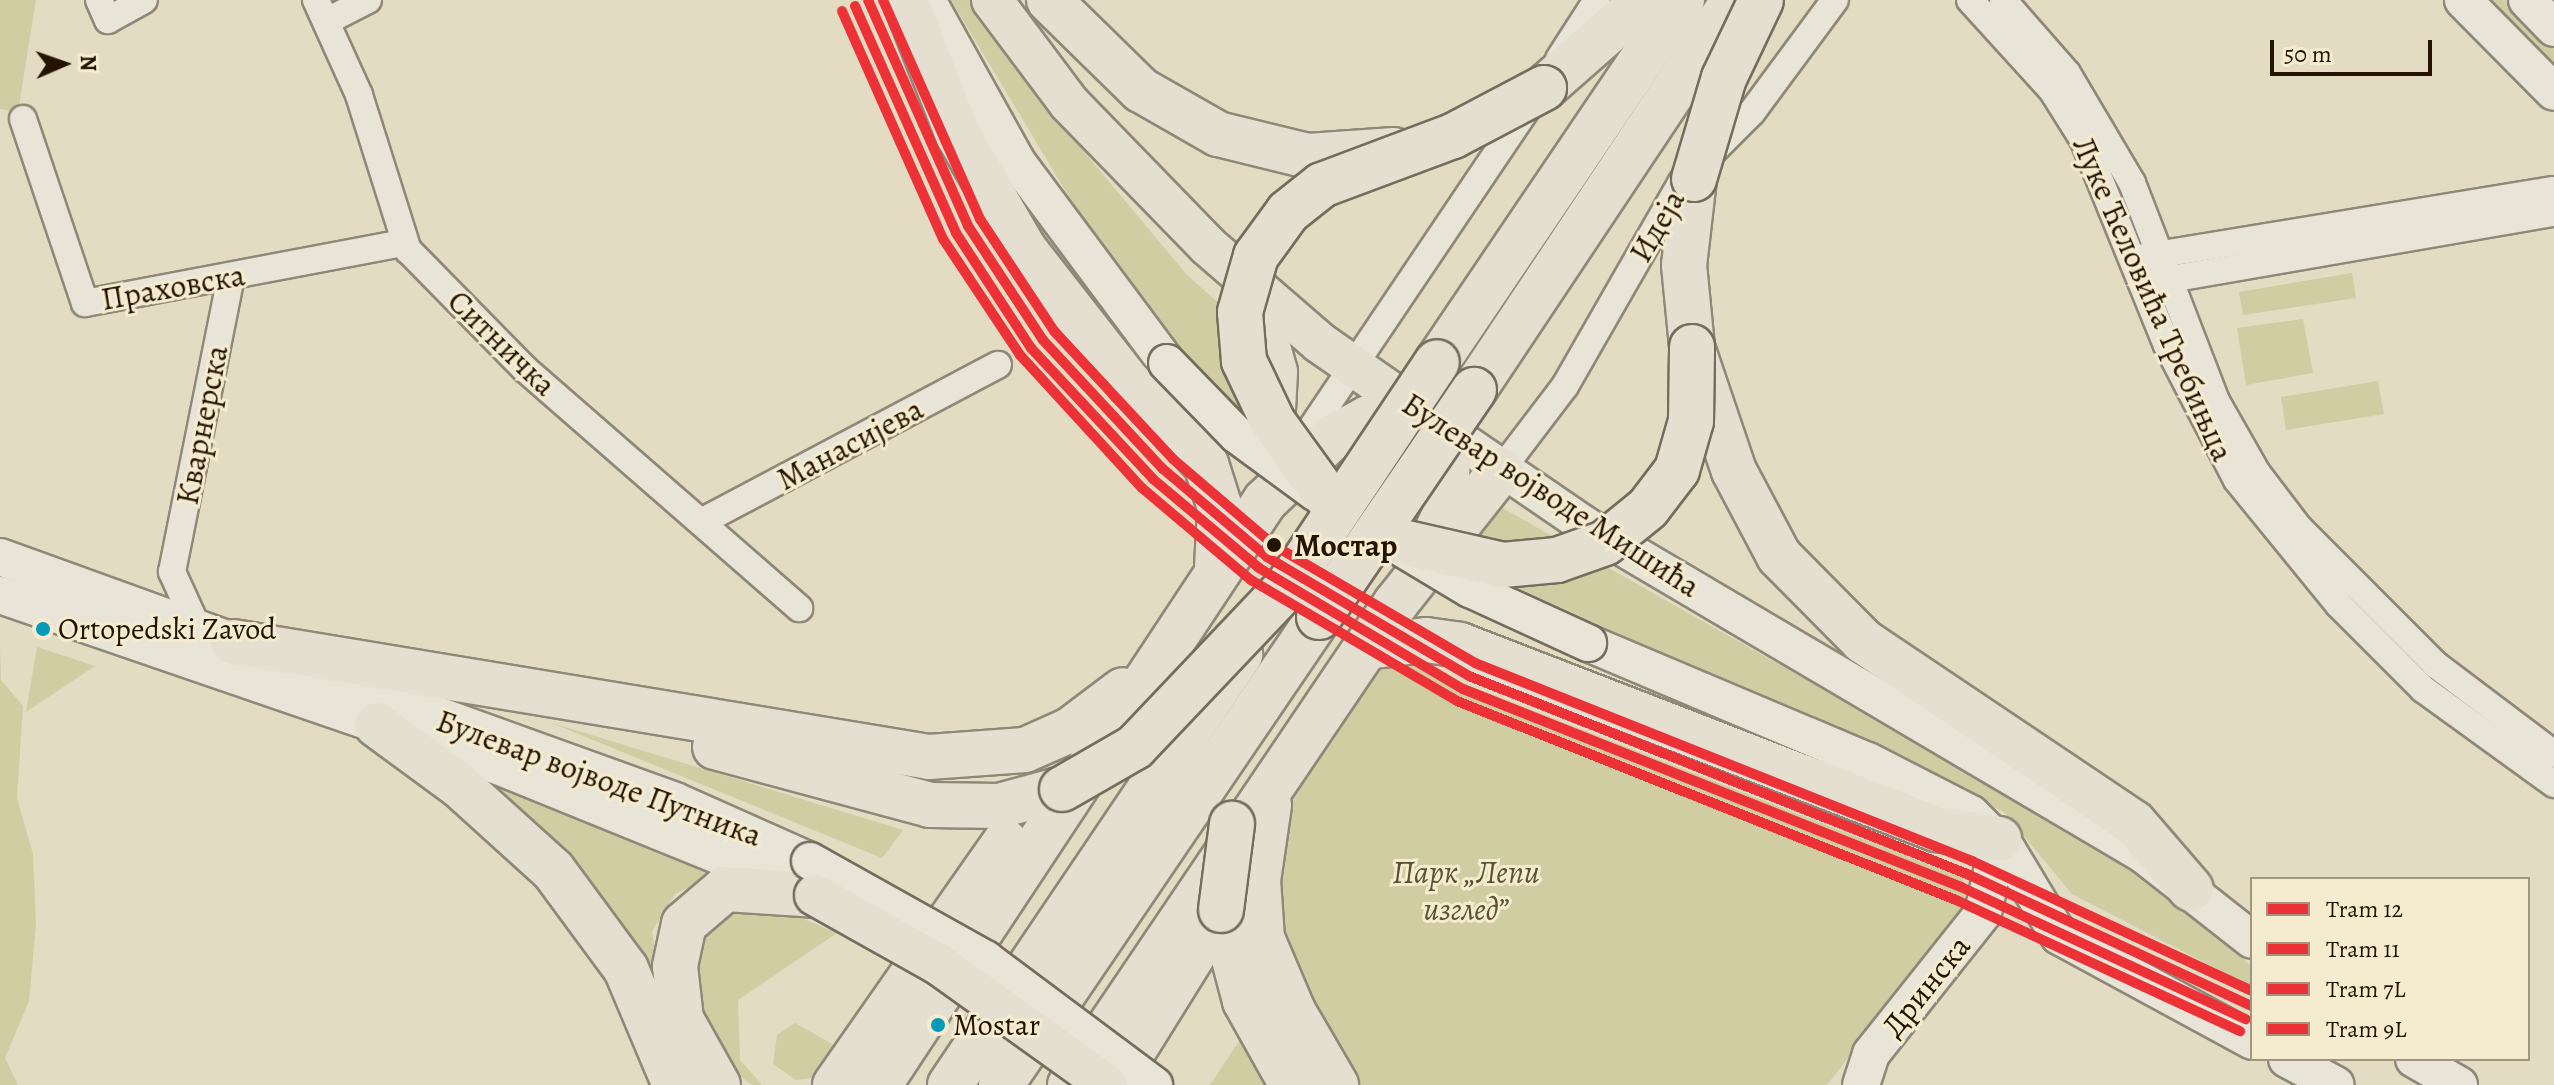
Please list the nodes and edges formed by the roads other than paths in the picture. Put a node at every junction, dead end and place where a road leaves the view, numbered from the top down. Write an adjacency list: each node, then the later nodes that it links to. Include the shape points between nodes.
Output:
1 (99, 0): 2 (street, via 108,20)
2 (144, 0)
3 (368, 0): 18 (street)
4 (905, 0): 33 (highway, via 958,135 1025,250 1129,383)
5 (927, 0): 36 (main road, bridge, via 1017,162 1167,363 1237,435)
6 (992, 0): 28 (main road, Булевар војводе Мишића, via 1069,103)
7 (1049, 0): 22 (highway, via 1141,90 1218,134 1308,156)
8 (1597, 0): 31 (street)
9 (1644, 0): 22 (highway, bridge, via 1572,69 1518,104)
10 (1682, 0): 42 (highway, bridge)
11 (1734, 0): 46 (highway, bridge)
12 (1761, 0): 29 (highway, bridge, via 1724,78 1694,179 1684,265)
13 (1835, 0): 34 (street, Идеја, via 1752,112 1682,182 1565,386)
14 (1970, 0): 26 (street, Луке Ћеловића Требињца, via 2052,90)
15 (2003, 0): 26 (street, Луке Ћеловића Требињца, via 2067,73 2101,126)
16 (2463, 0): 20 (main road)
17 (2527, 0): 19 (main road)
18 (322, 11): 25 (street, Ситничка, via 359,95)
19 (2554, 28)
20 (2554, 92)
21 (23, 119): 27 (street, Праховска, via 85,303)
22 (1408, 148): 36 (highway, bridge, via 1304,198 1256,256 1243,292 1241,348 1253,387)
23 (2554, 190): 26 (street)
24 (2554, 213): 26 (street)
25 (404, 243): 27 (street, Праховска); 37 (street, Ситничка, via 525,369)
26 (2153, 269): 52 (street, Луке Ћеловића Требињца, via 2236,442 2299,528 2436,665); 54 (street, Луке Ћеловића Требињца, via 2211,437 2305,566 2423,689)
27 (231, 278): 41 (street, Кварнерска)
28 (1251, 286): 31 (main road, Булевар војводе Мишића); 33 (highway, via 1274,364 1273,411 1247,439 1225,448)
29 (1692, 347): 38 (highway, bridge, via 1691,421 1677,470 1648,508 1605,543 1557,560 1503,565); 58 (highway, via 1764,534 1827,608 1916,679 2134,823)
30 (998, 365): 37 (street, Манасијева)
31 (1352, 367): 32 (main road, Булевар војводе Мишића); 35 (street)
32 (1422, 414): 34 (main road, Булевар војводе Мишића); 35 (highway, via 1396,412 1347,427); 38 (highway, via 1451,474 1445,513)
33 (1192, 447): 40 (highway, via 1218,496)
34 (1501, 470): 38 (highway); 58 (main road, Булевар војводе Мишића)
35 (1265, 501): 40 (highway)
36 (1333, 505): 38 (main road, bridge)
37 (701, 522): 45 (street, Ситничка)
38 (1404, 554): 48 (highway); 56 (main road, bridge, via 1588,643 1868,761 1971,814)
39 (0, 557): 44 (main road, Булевар војводе Путника)
40 (1217, 568): 49 (highway)
41 (172, 572): 44 (street, via 149,592); 47 (street)
42 (1287, 587): 55 (highway, bridge, via 1135,747); 68 (highway, bridge)
43 (0, 595): 51 (main road, Булевар војводе Путника)
44 (115, 599): 47 (main road, Булевар војводе Путника)
45 (799, 608)
46 (1319, 617): 59 (highway, bridge, via 1232,824); 69 (highway, bridge)
47 (216, 635): 50 (highway); 57 (main road, Булевар војводе Путника, via 675,801)
48 (1366, 647): 53 (highway); 56 (highway, via 1460,645 1936,829)
49 (1150, 669): 50 (highway, via 1056,738 973,759 878,751); 64 (highway)
50 (543, 695): 55 (highway, via 852,789 961,808)
51 (377, 725): 57 (main road, Булевар војводе Путника); 66 (highway, via 460,786 553,870 626,969)
52 (2554, 754)
53 (1274, 783): 70 (highway); 73 (highway, via 1258,880 1262,938)
54 (2554, 784)
55 (1062, 789): 64 (highway, bridge, via 986,866)
56 (1999, 839): 61 (main road, via 2059,936); 74 (main road, Дринска, via 1983,913 1871,1054)
57 (812, 878): 67 (highway, via 725,889 684,924 675,966 681,1019); 71 (main road, Булевар војводе Путника, bridge); 72 (main road, Булевар војводе Путника, bridge, via 985,959)
58 (2191, 889): 60 (main road, Булевар војводе Мишића)
59 (1221, 910): 65 (highway, via 1229,961); 71 (highway)
60 (2250, 938)
61 (2250, 1040)
62 (2291, 1061): 75 (main road)
63 (2417, 1061): 76 (main road)
64 (866, 1076)
65 (1286, 1077)
66 (675, 1085)
67 (718, 1085)
68 (950, 1085)
69 (1001, 1085)
70 (1070, 1085)
71 (1109, 1085)
72 (1154, 1085)
73 (1336, 1085)
74 (1861, 1085)
75 (2336, 1085)
76 (2459, 1085)

